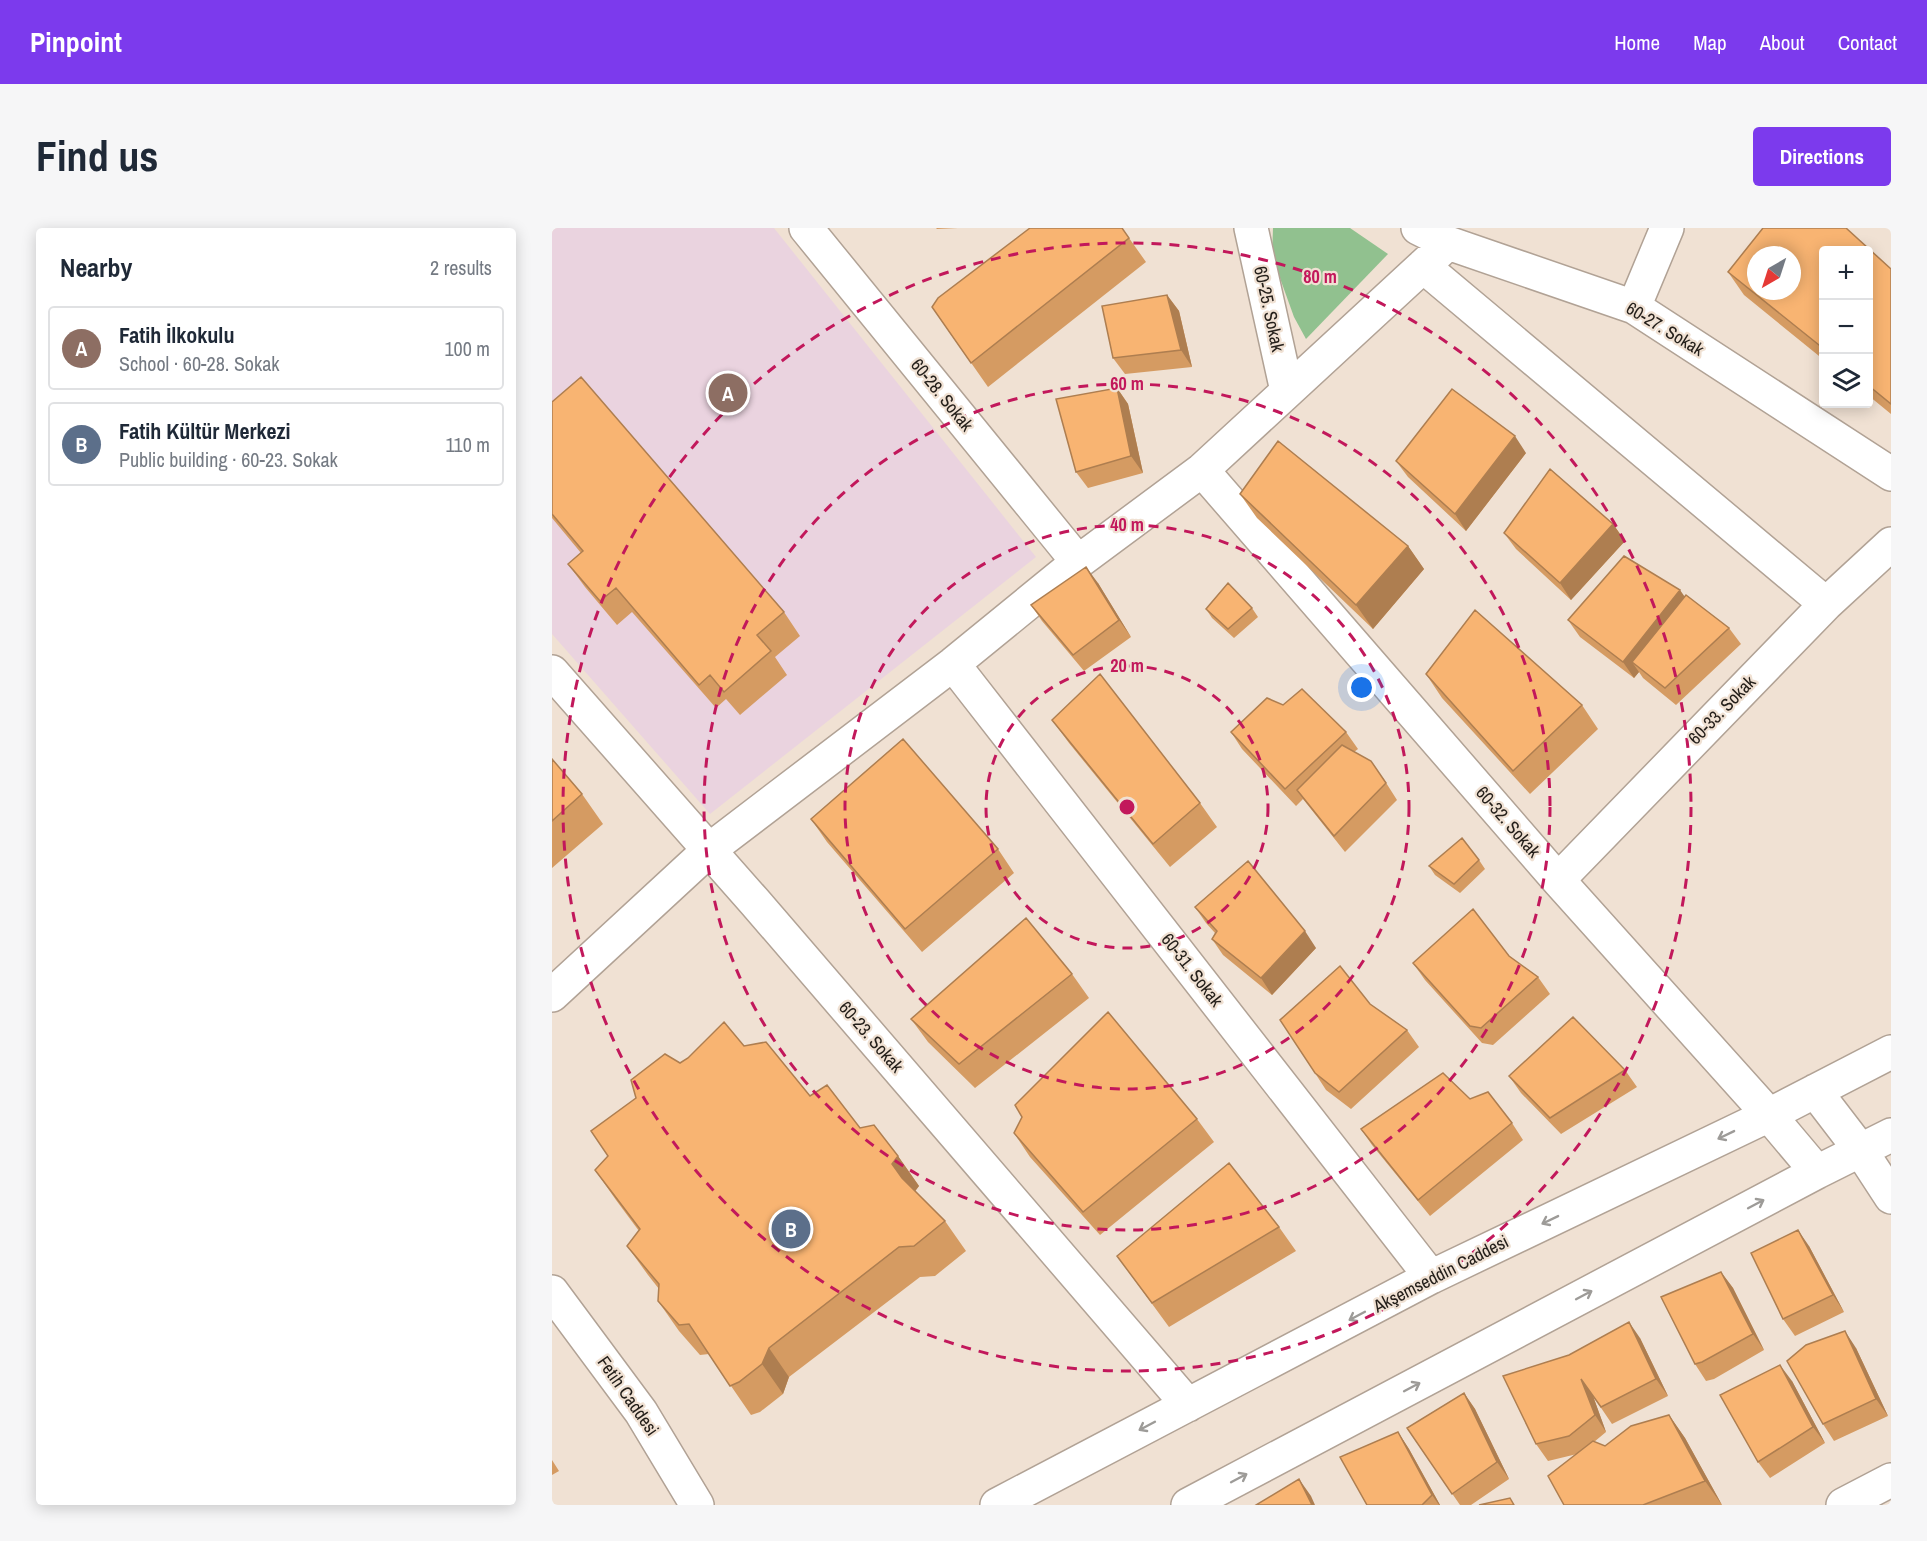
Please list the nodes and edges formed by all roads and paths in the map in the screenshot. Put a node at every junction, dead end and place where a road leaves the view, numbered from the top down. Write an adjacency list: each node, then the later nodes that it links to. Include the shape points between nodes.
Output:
1 (806, 228): 12 (street, 60-28. Sokak)
2 (1251, 228): 8 (street, 60-25. Sokak)
3 (1418, 228): 5 (street, 60-27. Sokak)
4 (1667, 228): 7 (street)
5 (1448, 243): 6 (street); 7 (street, 60-27. Sokak)
6 (1423, 266): 8 (street); 13 (street)
7 (1634, 307): 10 (street, 60-27. Sokak)
8 (1287, 391): 9 (street)
9 (1202, 470): 12 (street); 17 (street, 60-32. Sokak)
10 (1891, 474)
11 (1891, 544): 13 (street, 60-33. Sokak)
12 (1078, 562): 14 (street)
13 (1826, 604): 17 (street, 60-33. Sokak)
14 (953, 664): 16 (street); 26 (street, 60-31. Sokak)
15 (552, 672): 16 (street, 60-23. Sokak)
16 (710, 850): 18 (street); 28 (street, 60-23. Sokak)
17 (1558, 880): 21 (street, 60-32. Sokak)
18 (552, 995)
19 (1891, 1052): 20 (street, Akşemseddin Caddesi)
20 (1815, 1091): 21 (street, Akşemseddin Caddesi); 23 (street)
21 (1768, 1114): 24 (street, 60-32. Sokak); 26 (street, Akşemseddin Caddesi, one-way to 26)
22 (1891, 1135): 23 (street)
23 (1861, 1151): 24 (street); 25 (street)
24 (1817, 1172): 32 (street, one-way to 24)
25 (1891, 1197)
26 (1431, 1277): 28 (street, Akşemseddin Caddesi, one-way to 28)
27 (552, 1292): 30 (street, Fetih Caddesi, via 641,1412)
28 (1188, 1405): 31 (street, Akşemseddin Caddesi, one-way to 31)
29 (1891, 1480): 33 (street)
30 (697, 1505)
31 (996, 1505)
32 (1188, 1505)
33 (1843, 1505)

